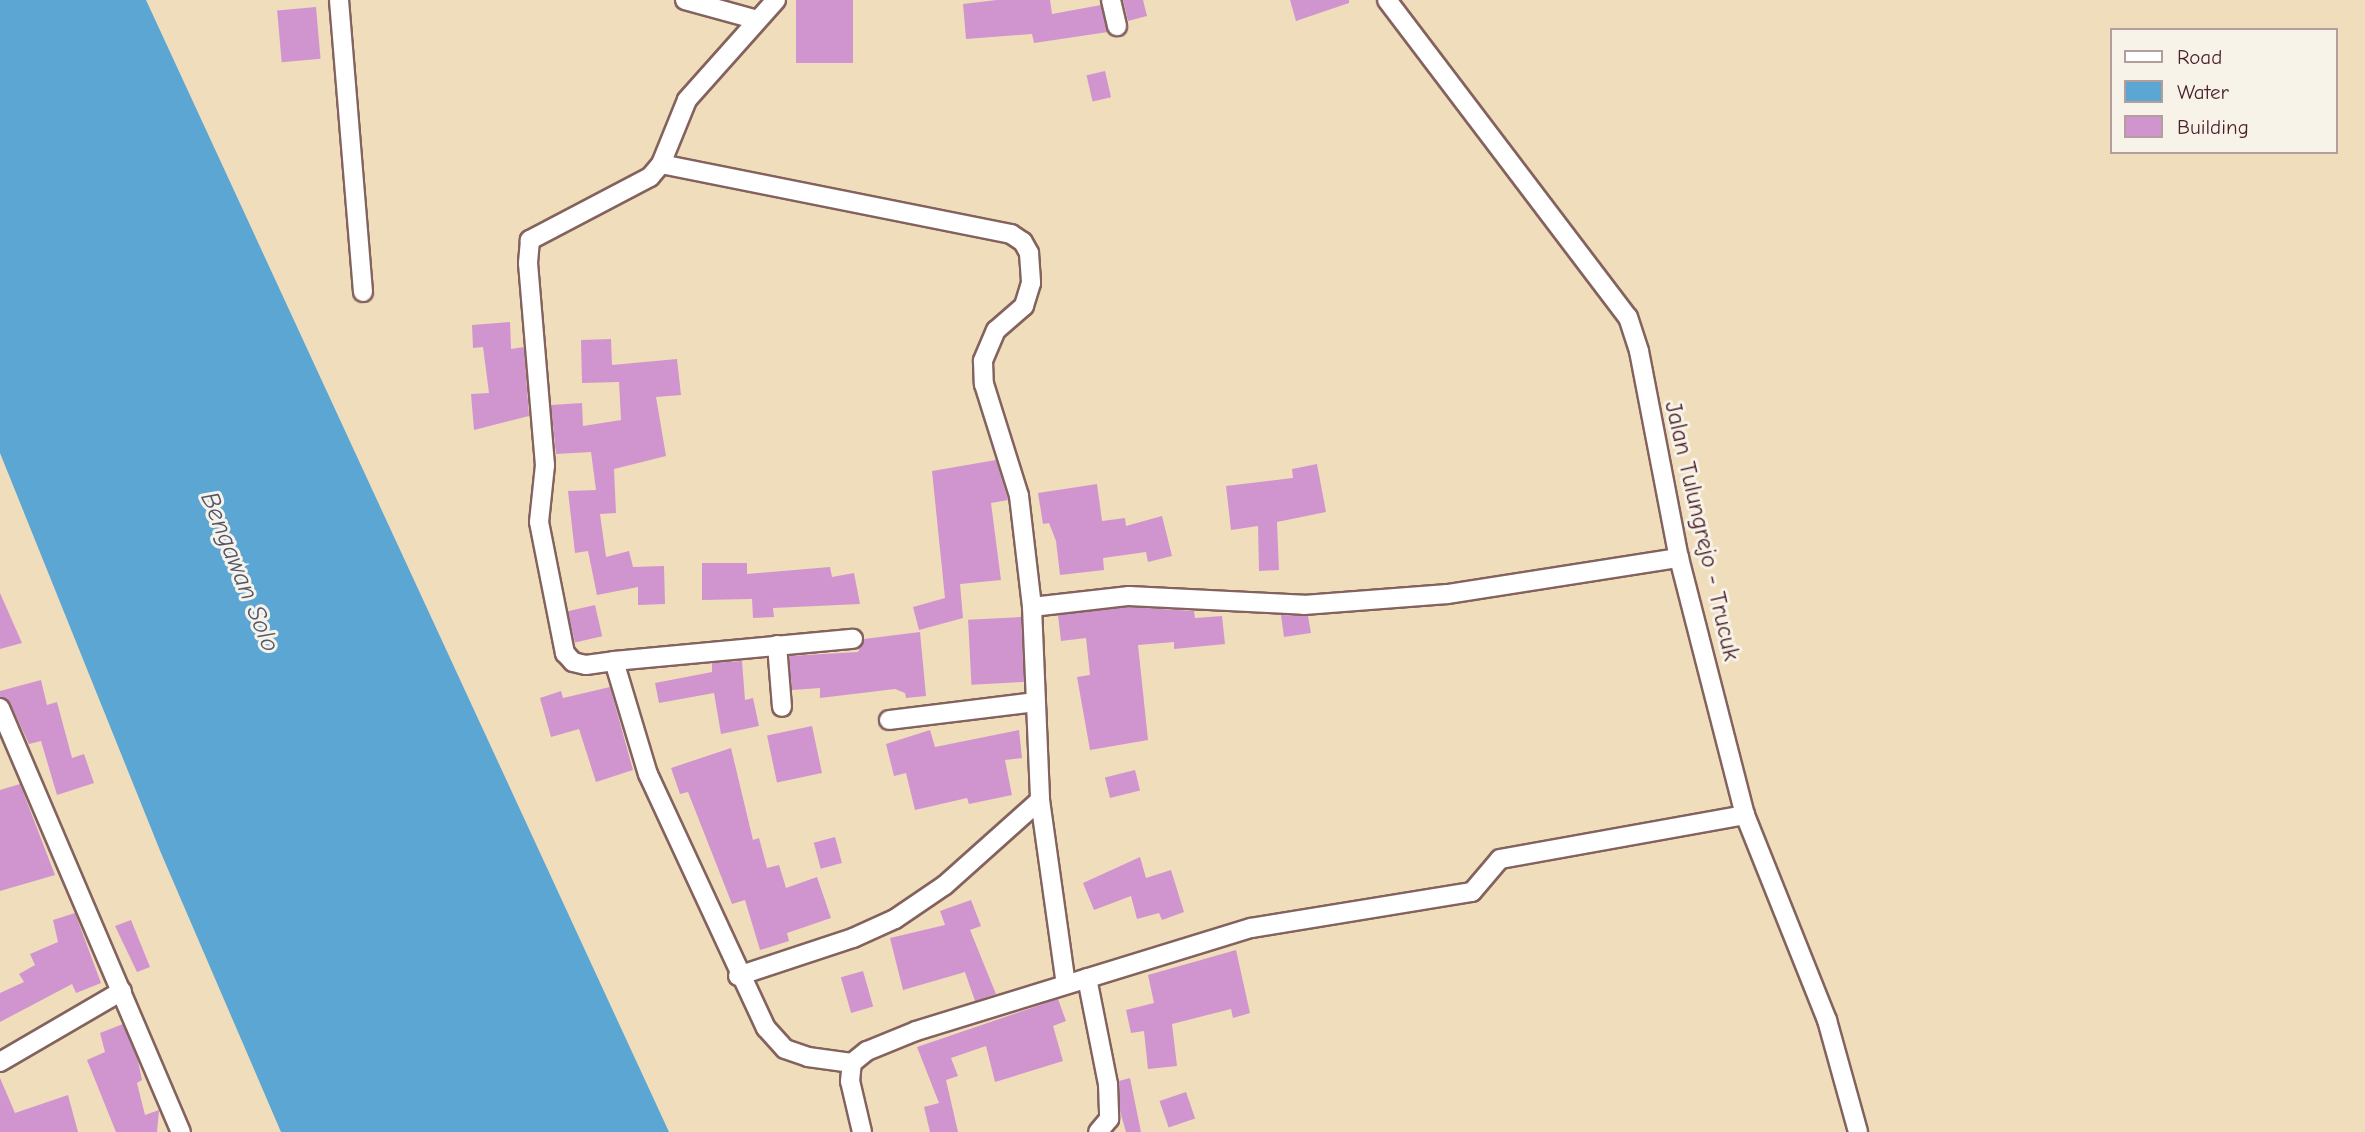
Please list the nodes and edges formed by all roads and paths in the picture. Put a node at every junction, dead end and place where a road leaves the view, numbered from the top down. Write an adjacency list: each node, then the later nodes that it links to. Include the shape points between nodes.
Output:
1 (339, 0): 9 (street)
2 (685, 0): 6 (street)
3 (776, 0): 6 (street)
4 (1111, 0): 7 (street)
5 (1387, 0): 10 (street, Jalan Tulungrejo - Trucuk, via 1628,317 1639,351)
6 (754, 19): 8 (street, via 687,100)
7 (1117, 26)
8 (661, 164): 11 (street, via 877,205 1011,234 1023,242 1031,268 1024,306 996,330 983,361 984,384 1019,496); 14 (street, via 634,188 530,240 528,250 545,465 540,522 556,623 565,653 573,662)
9 (363, 292)
10 (1679, 558): 11 (street, via 1551,581 1304,605 1129,596); 20 (street, Jalan Tulungrejo - Trucuk)
11 (1032, 607): 15 (street)
12 (853, 639): 13 (street)
13 (777, 645): 14 (street); 16 (street)
14 (614, 661): 21 (street, via 648,774)
15 (1035, 702): 18 (street); 19 (street)
16 (782, 707)
17 (0, 708): 24 (street)
18 (889, 720)
19 (1040, 800): 21 (street, via 945,885 895,919 853,938); 23 (street)
20 (1745, 815): 22 (street, via 1500,859 1472,892 1251,928); 30 (street, Jalan Tulungrejo - Trucuk, via 1827,1020)
21 (738, 976): 26 (street, via 765,1028 785,1049)
22 (1087, 978): 23 (street); 29 (street, via 1108,1084 1109,1119)
23 (1066, 985): 26 (street, via 907,1034)
24 (122, 991): 25 (street); 27 (street)
25 (0, 1062)
26 (852, 1063): 28 (street, via 850,1081)
27 (181, 1132)
28 (862, 1132)
29 (1098, 1132)
30 (1858, 1132)

